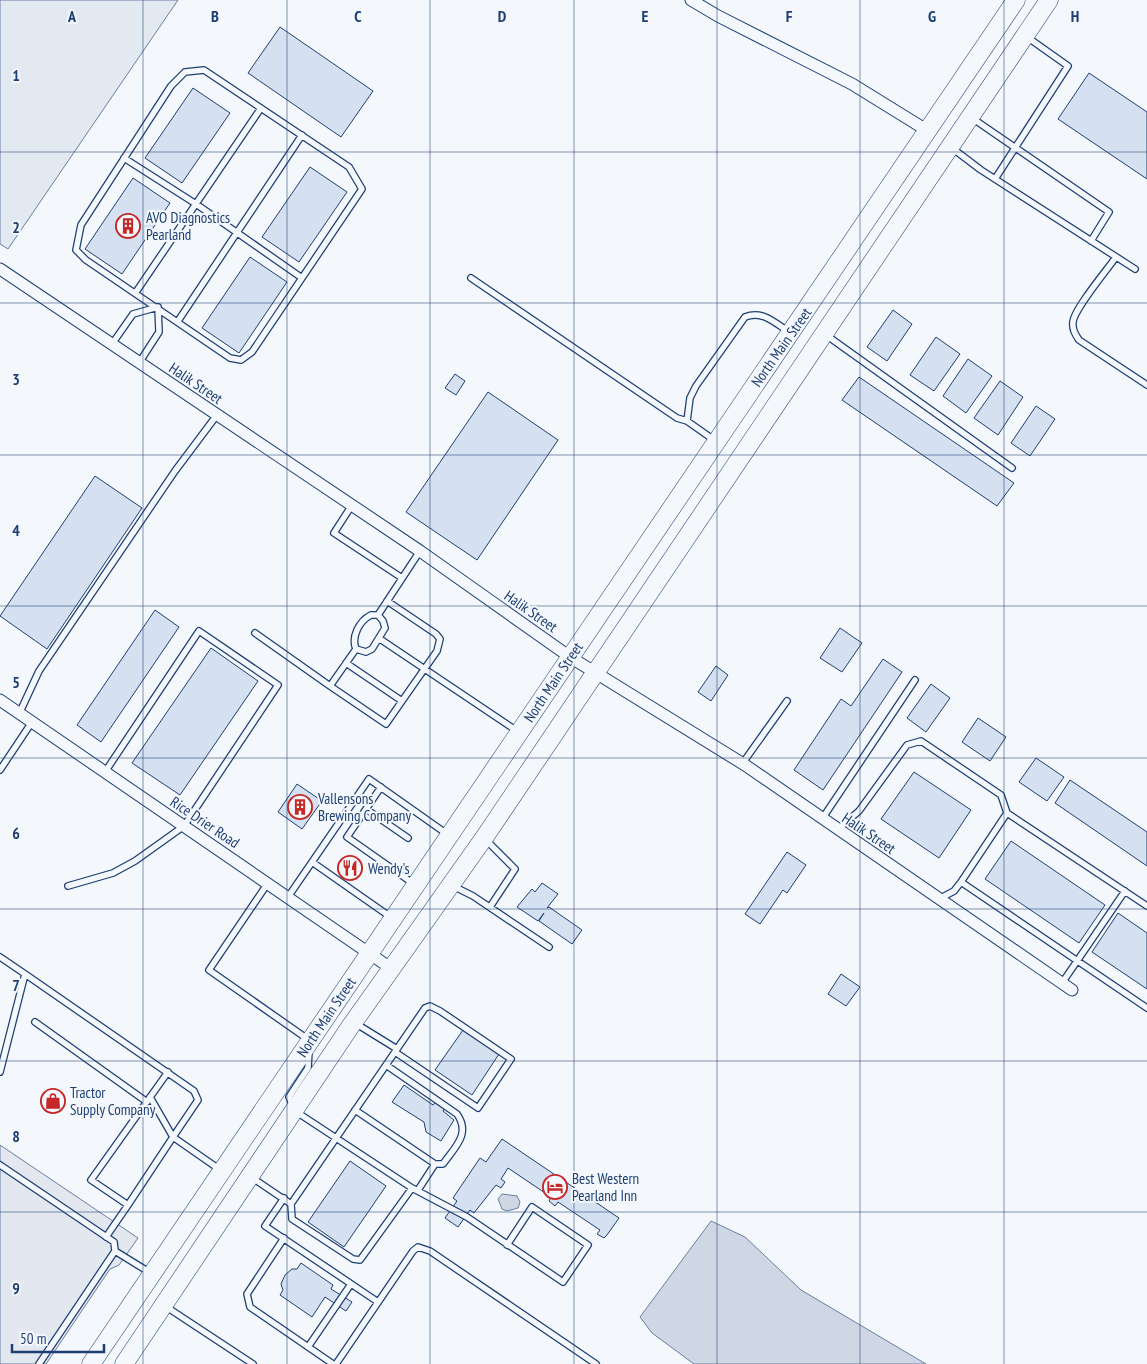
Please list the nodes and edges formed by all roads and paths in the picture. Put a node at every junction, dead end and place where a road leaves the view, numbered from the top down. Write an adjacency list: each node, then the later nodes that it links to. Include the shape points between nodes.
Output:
1 (692, 0): 7 (street, via 852,84)
2 (1016, 0): 7 (main road, North Main Street)
3 (1049, 0): 4 (main road, North Main Street)
4 (1026, 36): 6 (main road, North Main Street); 10 (lane, via 1068,66)
5 (260, 108): 8 (lane); 11 (lane, via 204,70 184,72 171,86); 13 (lane)
6 (971, 117): 9 (main road, North Main Street); 10 (lane)
7 (928, 131): 9 (main road); 24 (main road, North Main Street)
8 (302, 136): 14 (lane); 19 (lane, via 349,167 362,190)
9 (951, 147): 12 (lane); 25 (main road, North Main Street)
10 (1016, 147): 12 (lane); 15 (lane, via 1109,212)
11 (124, 158): 13 (lane); 21 (lane, via 81,225 76,250)
12 (994, 179): 15 (lane)
13 (196, 204): 14 (lane); 21 (lane)
14 (237, 232): 19 (lane); 23 (lane)
15 (1091, 241): 16 (lane)
16 (1116, 257): 18 (lane); 28 (lane, via 1078,310 1073,329 1079,340)
17 (0, 269): 26 (street, Halik Street)
18 (1135, 269)
19 (302, 278): 23 (lane, via 252,352 241,360 230,358)
20 (471, 278): 30 (lane, via 677,418)
21 (136, 292): 22 (lane)
22 (158, 307): 23 (lane); 26 (lane, via 134,314); 27 (lane, via 159,332)
23 (178, 321)
24 (791, 333): 30 (lane, via 765,316 753,314 745,317 696,386 690,398); 31 (main road, North Main Street)
25 (824, 334): 32 (main road, North Main Street); 33 (lane)
26 (112, 344): 27 (street, Halik Street)
27 (139, 363): 29 (street, Halik Street)
28 (1147, 385)
29 (217, 415): 34 (street, Halik Street); 51 (lane, via 175,471 39,671)
30 (687, 421): 31 (lane)
31 (716, 441): 32 (main road); 42 (main road, North Main Street)
32 (740, 457): 45 (main road, North Main Street)
33 (1012, 468)
34 (352, 505): 35 (street, Halik Street); 36 (lane, via 334,533)
35 (420, 551): 36 (lane); 42 (street, Halik Street)
36 (402, 578): 37 (lane)
37 (387, 601): 38 (lane); 44 (lane, via 440,639 440,645)
38 (378, 615): 40 (lane, via 385,628); 41 (lane, via 365,618 354,636)
39 (255, 634): 47 (lane)
40 (380, 639): 41 (lane, via 366,652); 44 (lane)
41 (356, 649): 43 (lane)
42 (570, 657): 45 (street, Halik Street); 53 (main road, North Main Street)
43 (346, 663): 47 (lane); 49 (lane)
44 (425, 669): 49 (lane); 53 (lane)
45 (595, 672): 54 (street, Halik Street); 65 (main road, North Main Street)
46 (915, 680): 60 (lane)
47 (330, 686): 49 (lane, via 386,724)
48 (0, 700): 51 (street, Rice Drier Road)
49 (402, 701)
50 (787, 701): 54 (lane)
51 (19, 714): 52 (street, Rice Drier Road)
52 (32, 722): 55 (lane); 56 (street, Rice Drier Road)
53 (518, 733): 63 (main road, North Main Street)
54 (742, 764): 60 (street, Halik Street)
55 (0, 770)
56 (105, 772): 61 (street, Rice Drier Road); 61 (lane, via 199,632 262,674 278,685)
57 (381, 787): 58 (lane); 63 (lane); 66 (lane, via 369,779)
58 (366, 809): 64 (lane); 69 (lane, via 347,837)
59 (1007, 813): 62 (lane, via 1001,795 921,741 907,745 859,811); 67 (lane); 72 (lane)
60 (822, 819): 62 (street, Halik Street)
61 (184, 826): 68 (street, Rice Drier Road); 71 (lane, via 113,873)
62 (838, 829): 74 (street, Halik Street)
63 (449, 835): 69 (main road, North Main Street)
64 (408, 838)
65 (484, 838): 70 (main road, North Main Street); 76 (lane, via 515,868)
66 (312, 862): 73 (lane); 77 (lane)
67 (961, 882): 74 (lane, via 954,891); 81 (lane)
68 (268, 883): 73 (street, Rice Drier Road); 89 (lane, via 209,970)
69 (415, 885): 77 (main road, North Main Street)
70 (451, 885): 76 (lane); 82 (main road, North Main Street)
71 (68, 886)
72 (1125, 891): 75 (lane); 81 (lane)
73 (288, 896): 79 (street, Rice Drier Road)
74 (939, 899): 84 (street, Halik Street)
75 (1147, 906)
76 (490, 907): 78 (lane)
77 (392, 919): 79 (main road, North Main Street)
78 (549, 947)
79 (369, 953): 82 (street, Rice Drier Road); 89 (main road, North Main Street)
80 (0, 957): 83 (lane)
81 (1077, 961): 84 (lane); 86 (lane)
82 (392, 968): 88 (main road, North Main Street)
83 (25, 974): 92 (lane); 93 (lane)
84 (1062, 983): 85 (street, Halik Street)
85 (1072, 990)
86 (1147, 1008)
87 (35, 1022): 94 (lane)
88 (354, 1022): 90 (lane); 95 (main road, North Main Street)
89 (310, 1040): 95 (lane, via 308,1068 289,1097); 101 (main road, North Main Street)
90 (396, 1050): 90 (lane, via 478,1108 511,1059 430,1006 425,1008); 91 (lane)
91 (386, 1065): 96 (lane); 99 (lane, via 457,1114 464,1124 463,1133 443,1164)
92 (0, 1072)
93 (168, 1072): 94 (lane); 97 (lane, via 194,1091 198,1100)
94 (149, 1099): 97 (lane); 106 (lane, via 91,1180)
95 (295, 1110): 98 (lane); 102 (main road, North Main Street)
96 (355, 1110): 98 (lane); 99 (lane)
97 (173, 1137): 101 (lane); 106 (lane)
98 (337, 1137): 103 (lane); 105 (lane)
99 (435, 1164): 103 (lane)
100 (0, 1165): 107 (lane)
101 (221, 1170): 111 (main road, North Main Street)
102 (251, 1177): 104 (lane); 114 (main road, North Main Street)
103 (415, 1189): 105 (lane, via 360,1260 353,1259 292,1219); 109 (lane, via 467,1217)
104 (284, 1198): 105 (lane); 108 (lane, via 265,1226)
105 (291, 1204)
106 (128, 1205): 107 (lane)
107 (106, 1237): 110 (lane, via 114,1242)
108 (284, 1238): 112 (lane); 115 (lane, via 247,1294 247,1300 250,1307)
109 (507, 1245): 109 (lane, via 563,1282 588,1245 532,1207)
110 (115, 1252): 111 (lane); 116 (lane)
111 (152, 1274): 117 (main road, North Main Street)
112 (351, 1284): 113 (lane); 115 (lane)
113 (378, 1302): 120 (lane); 121 (lane, via 413,1251 422,1248)
114 (163, 1306): 118 (main road, North Main Street); 119 (lane)
115 (308, 1347): 120 (lane)
116 (39, 1364)
117 (90, 1364)
118 (124, 1364)
119 (253, 1364)
120 (334, 1364)
121 (596, 1364)

